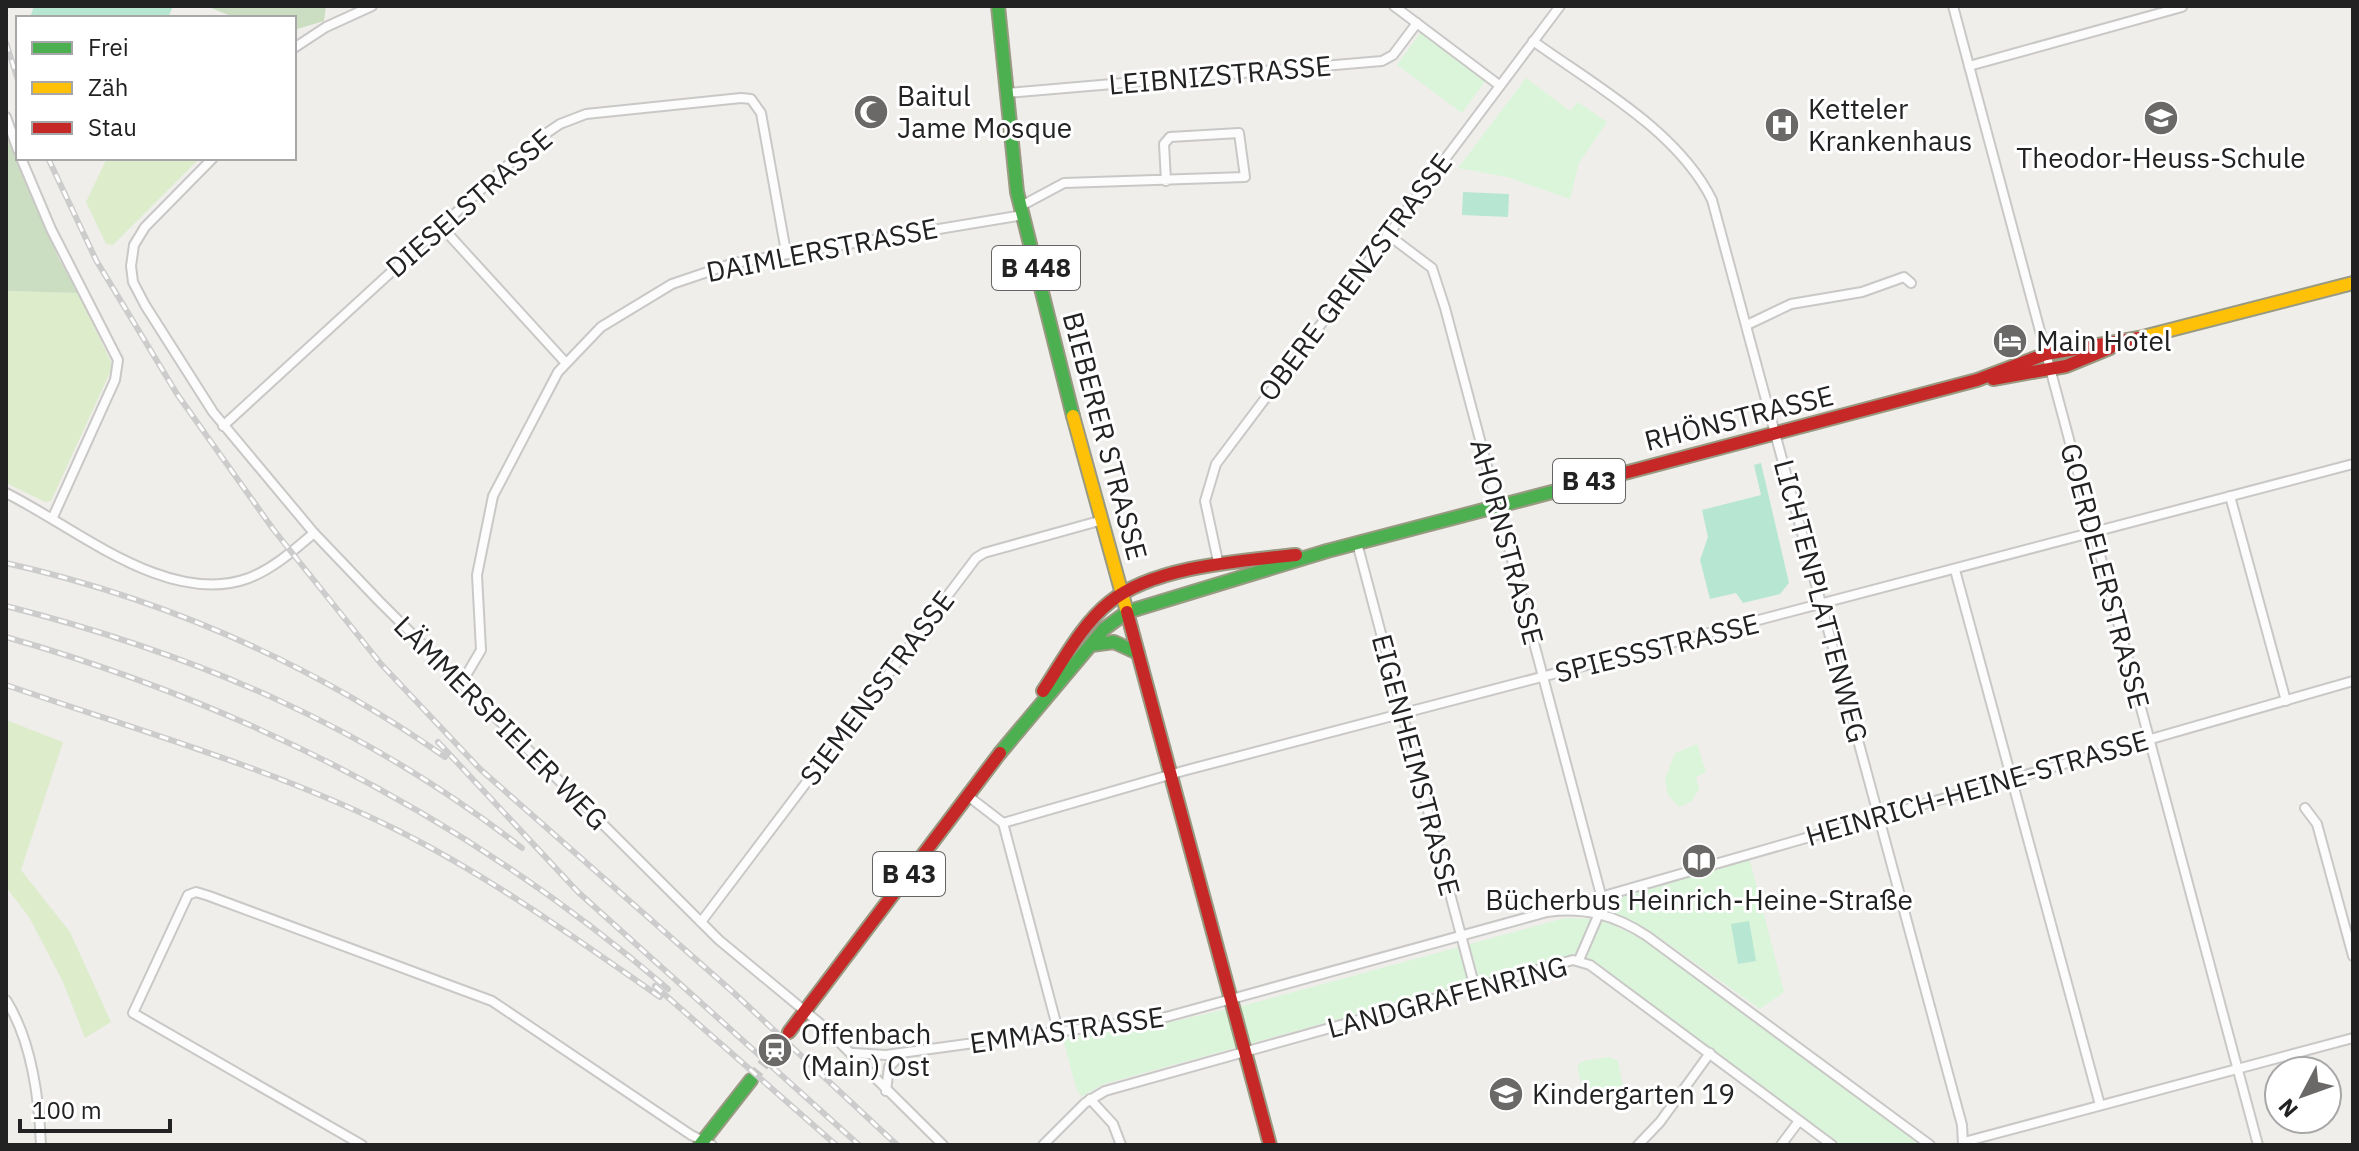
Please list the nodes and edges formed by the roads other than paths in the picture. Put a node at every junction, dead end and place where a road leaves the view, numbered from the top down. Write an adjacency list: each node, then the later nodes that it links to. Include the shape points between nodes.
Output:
1 (372, 6): 9 (street)
2 (998, 6): 12 (main road, BIEBERER STRASSE / B 448)
3 (1394, 6): 7 (street)
4 (1560, 6): 8 (street, OBERE GRENZSTRASSE)
5 (1953, 6): 10 (street, GOERDELERSTRASSE)
6 (2182, 7): 10 (street)
7 (1417, 23): 11 (street); 12 (street, LEIBNIZSTRASSE, via 1385,61)
8 (1533, 41): 11 (street, OBERE GRENZSTRASSE); 24 (street, LICHTENPLATTENWEG, via 1664,138 1694,168 1716,212)
9 (296, 47)
10 (1969, 66): 26 (street, GOERDELERSTRASSE)
11 (1499, 85): 20 (street, OBERE GRENZSTRASSE)
12 (1006, 93): 18 (main road, BIEBERER STRASSE / B 448)
13 (6, 117): 14 (street)
14 (16, 144)
15 (22, 160): 36 (street, via 118,360 115,380)
16 (211, 160): 30 (street, LÄMMERSPIELER WEG, via 145,227 134,245 131,272 148,311)
17 (1166, 181): 17 (street, DAIMLERSTRASSE, via 1245,177 1239,133 1170,137 1164,144); 18 (street, DAIMLERSTRASSE, via 1064,183)
18 (1022, 211): 21 (street, DAIMLERSTRASSE); 37 (main road, BIEBERER STRASSE / B 448)
19 (440, 225): 21 (street, DIESELSTRASSE, via 532,143 575,117 741,98 751,99 761,113); 27 (street); 30 (street, DIESELSTRASSE)
20 (1387, 234): 35 (street, AHORNSTRASSE, via 1427,263 1438,278); 42 (street, OBERE GRENZSTRASSE, via 1213,470 1205,501)
21 (786, 252): 27 (street, DAIMLERSTRASSE, via 715,268 658,291 613,318)
22 (1911, 283): 24 (street, via 1904,277 1862,292 1800,301)
23 (2353, 283): 25 (main road, RHÖNSTRASSE / B 43)
24 (1747, 325): 31 (street, LICHTENPLATTENWEG)
25 (2120, 343): 26 (main road, RHÖNSTRASSE / B 43); 28 (main road, RHÖNSTRASSE / B 43)
26 (2046, 354): 28 (street, GOERDELERSTRASSE); 29 (main road, RHÖNSTRASSE / B 43)
27 (565, 362): 51 (street, DAIMLERSTRASSE, via 533,414 490,504 477,575 481,650)
28 (2050, 370): 29 (main road, RHÖNSTRASSE / B 43); 39 (street, GOERDELERSTRASSE)
29 (1977, 380): 31 (main road, RHÖNSTRASSE / B 43)
30 (223, 426): 38 (street, LÄMMERSPIELER WEG)
31 (1776, 434): 35 (main road, RHÖNSTRASSE / B 43); 45 (street, LICHTENPLATTENWEG)
32 (2353, 464): 34 (street, SPIESSSTRASSE)
33 (6, 493): 36 (street)
34 (2230, 496): 39 (street, SPIESSSTRASSE); 52 (street)
35 (1497, 506): 40 (main road, RHÖNSTRASSE / B 43); 49 (street, AHORNSTRASSE)
36 (53, 517): 38 (street, via 149,571 200,585 231,583 261,572)
37 (1099, 521): 44 (main road, BIEBERER STRASSE / B 448); 65 (street, SIEMENSSTRASSE, via 976,558)
38 (314, 533): 51 (street, LÄMMERSPIELER WEG)
39 (2094, 533): 43 (street, SPIESSSTRASSE); 55 (street, GOERDELERSTRASSE)
40 (1357, 543): 41 (main road, RHÖNSTRASSE / B 43); 53 (street, EIGENHEIMSTRASSE)
41 (1327, 551): 42 (main road, RHÖNSTRASSE / B 43); 46 (main road, RHÖNSTRASSE / B 43)
42 (1219, 566): 44 (main road, RHÖNSTRASSE / B 43)
43 (1955, 570): 45 (street, SPIESSSTRASSE); 57 (street)
44 (1122, 594): 46 (main road, B 448); 54 (main road, B 43, via 1095,619)
45 (1823, 605): 49 (street, SPIESSSTRASSE); 60 (street, LICHTENPLATTENWEG)
46 (1127, 612): 47 (main road, B 43); 48 (main road)
47 (1091, 645): 48 (main road, via 1114,642); 54 (main road, B 43)
48 (1138, 653): 56 (main road)
49 (1542, 677): 53 (street, SPIESSSTRASSE); 62 (street, AHORNSTRASSE)
50 (2353, 681): 52 (street, HEINRICH-HEINE-STRASSE)
51 (461, 684): 65 (street, LÄMMERSPIELER WEG)
52 (2286, 701): 55 (street, HEINRICH-HEINE-STRASSE)
53 (1401, 714): 56 (street, SPIESSSTRASSE); 66 (street, EIGENHEIMSTRASSE)
54 (1012, 737): 58 (main road, B 43)
55 (2148, 740): 57 (street, HEINRICH-HEINE-STRASSE); 80 (street, GOERDELERSTRASSE)
56 (1170, 775): 61 (street, SPIESSSTRASSE); 71 (main road)
57 (2012, 779): 60 (street, HEINRICH-HEINE-STRASSE); 84 (street)
58 (968, 796): 61 (street); 72 (main road, B 43)
59 (2305, 808): 67 (street, via 2317,824)
60 (1879, 816): 62 (street, HEINRICH-HEINE-STRASSE); 87 (street, LICHTENPLATTENWEG)
61 (1003, 823): 74 (street)
62 (1601, 895): 63 (street, LANDGRAFENRING); 64 (street, AHORNSTRASSE)
63 (1556, 911): 64 (street, LANDGRAFENRING); 66 (street, LANDGRAFENRING)
64 (1599, 913): 68 (street, AHORNSTRASSE); 97 (street, LANDGRAFENRING, via 1647,936)
65 (701, 922): 72 (street, LÄMMERSPIELER WEG)
66 (1461, 936): 69 (street, EIGENHEIMSTRASSE); 71 (street, LANDGRAFENRING)
67 (2353, 956)
68 (1579, 960): 69 (street, LANDGRAFENRING); 79 (street, LANDGRAFENRING)
69 (1475, 988): 78 (street, LANDGRAFENRING)
70 (6, 1000): 88 (street, via 28,1057)
71 (1230, 1000): 74 (street, EMMASTRASSE, via 1166,1017); 78 (main road)
72 (806, 1010): 73 (main road, B 43); 76 (street, LÄMMERSPIELER WEG)
73 (789, 1032)
74 (1059, 1034): 77 (street, EMMASTRASSE)
75 (2353, 1038): 80 (street)
76 (853, 1053): 77 (street, EMMASTRASSE); 82 (street, LÄMMERSPIELER WEG)
77 (903, 1053): 82 (street, via 889,1067)
78 (1244, 1053): 83 (street, LANDGRAFENRING); 93 (main road)
79 (1710, 1053): 85 (street, LANDGRAFENRING); 94 (street)
80 (2237, 1069): 84 (street); 98 (street, GOERDELERSTRASSE)
81 (751, 1080): 86 (main road)
82 (886, 1091): 90 (street, LÄMMERSPIELER WEG)
83 (1090, 1099): 91 (street); 92 (street, via 1111,1121)
84 (2100, 1105): 87 (street)
85 (1799, 1121): 95 (street); 96 (street, LANDGRAFENRING)
86 (705, 1143): 89 (street, via 492,1001 209,896 188,895 133,1013)
87 (1963, 1144)
88 (41, 1145)
89 (362, 1145)
90 (943, 1145)
91 (1043, 1145)
92 (1121, 1145)
93 (1270, 1145)
94 (1638, 1145)
95 (1781, 1145)
96 (1832, 1145)
97 (1930, 1145)
98 (2258, 1145)

